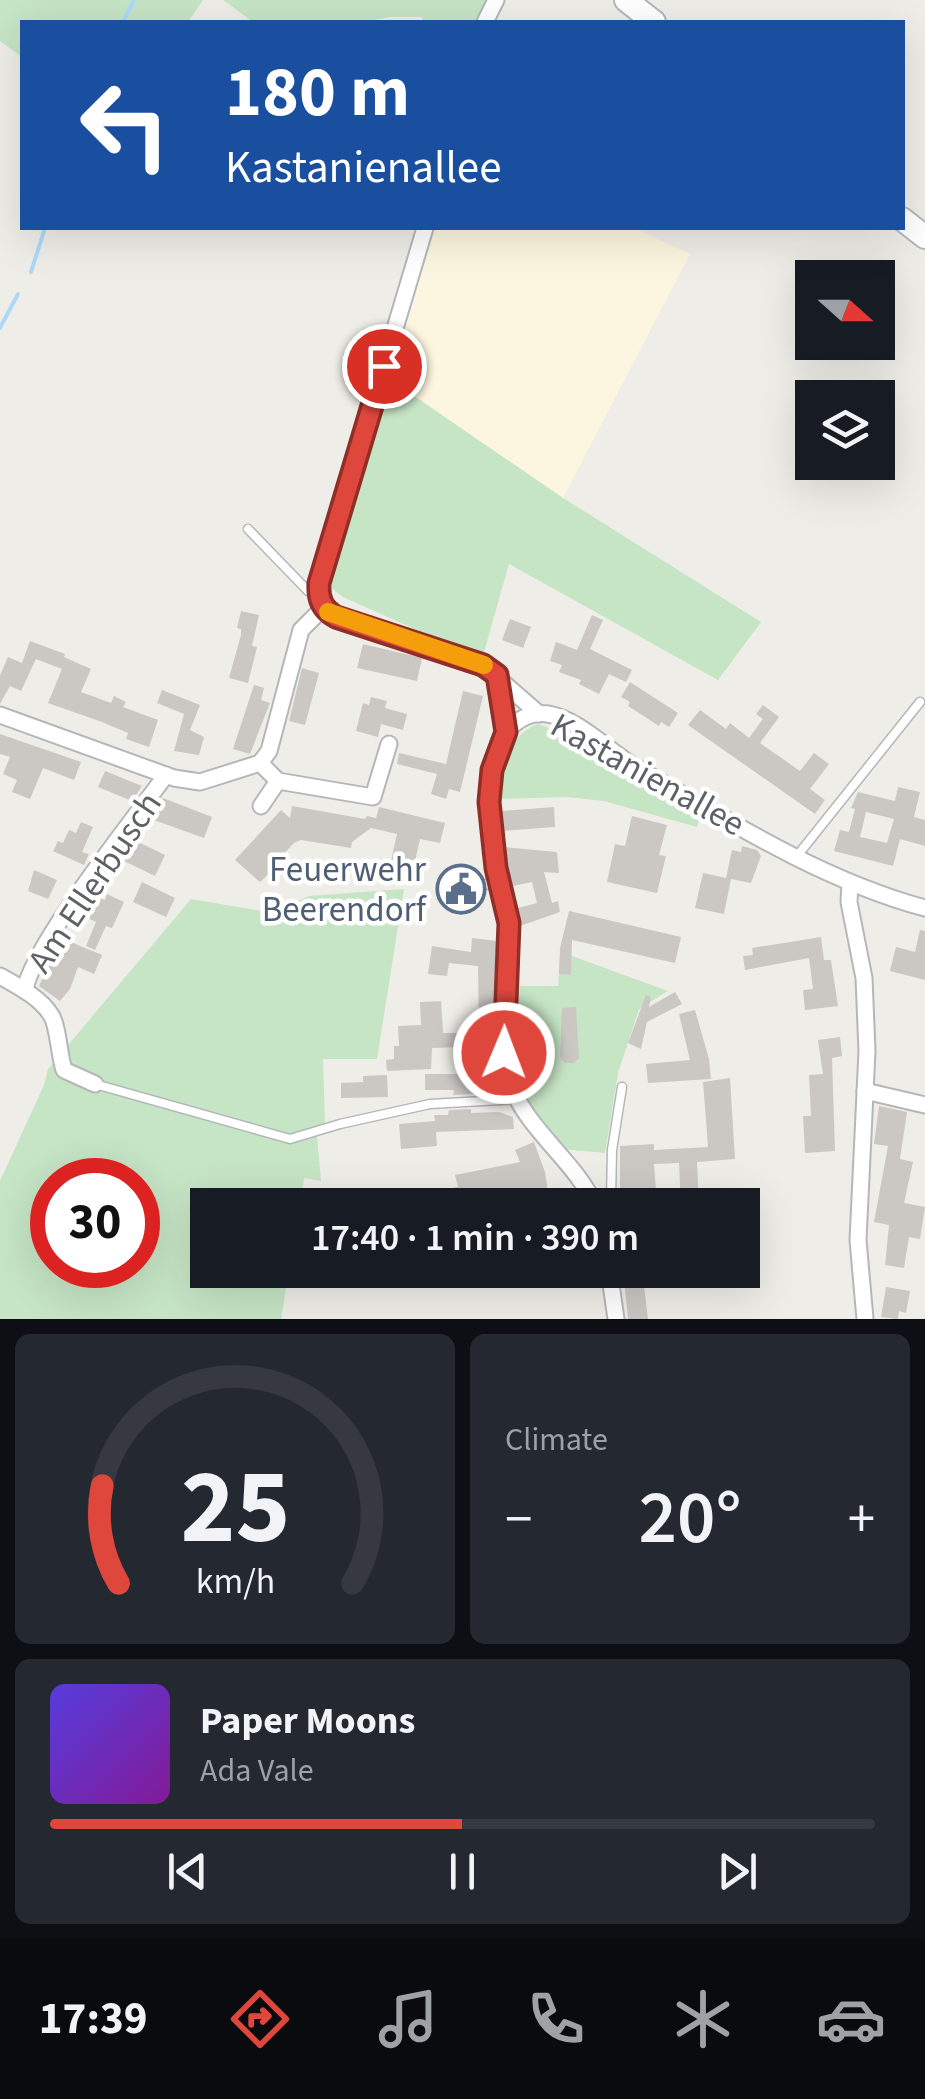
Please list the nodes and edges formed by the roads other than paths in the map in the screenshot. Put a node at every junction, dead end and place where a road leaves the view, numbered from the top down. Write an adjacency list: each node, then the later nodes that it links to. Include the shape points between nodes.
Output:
1 (626, 0): 2 (main road)
2 (651, 20)
3 (905, 220): 5 (main road)
4 (425, 230): 7 (street, via 319,583)
5 (925, 237)
6 (248, 529): 7 (lane)
7 (321, 602): 8 (street, Kastanienallee, via 336,617); 14 (street, via 301,630 269,751)
8 (497, 675): 10 (street, Kastanienallee); 12 (street)
9 (920, 702): 18 (lane)
10 (538, 714): 12 (street); 18 (street, Kastanienallee, via 580,729)
11 (0, 715): 15 (street, Am Ellerbusch)
12 (506, 732): 19 (street, via 489,788)
13 (389, 744): 16 (street, via 373,797)
14 (260, 763): 15 (street, Am Ellerbusch, via 200,782); 16 (street)
15 (166, 775): 24 (street, Am Ellerbusch, via 50,936)
16 (278, 781): 17 (street)
17 (261, 806)
18 (797, 856): 20 (street, Kastanienallee)
19 (500, 883): 21 (lane); 28 (street, via 509,923 504,1053)
20 (850, 883): 22 (street, Kastanienallee); 27 (street, via 864,978)
21 (472, 886)
22 (925, 908)
23 (0, 976): 24 (street, Am Ellerbusch)
24 (25, 991): 25 (street, Am Ellerbusch, via 52,1016 64,1070)
25 (95, 1084): 28 (lane, via 290,1139 430,1104)
26 (622, 1088): 31 (lane)
27 (865, 1091): 29 (street); 34 (street, via 858,1240)
28 (518, 1099): 30 (street)
29 (925, 1105)
30 (583, 1188)
31 (611, 1188)
32 (612, 1288): 33 (street)
33 (616, 1319)
34 (865, 1319)

